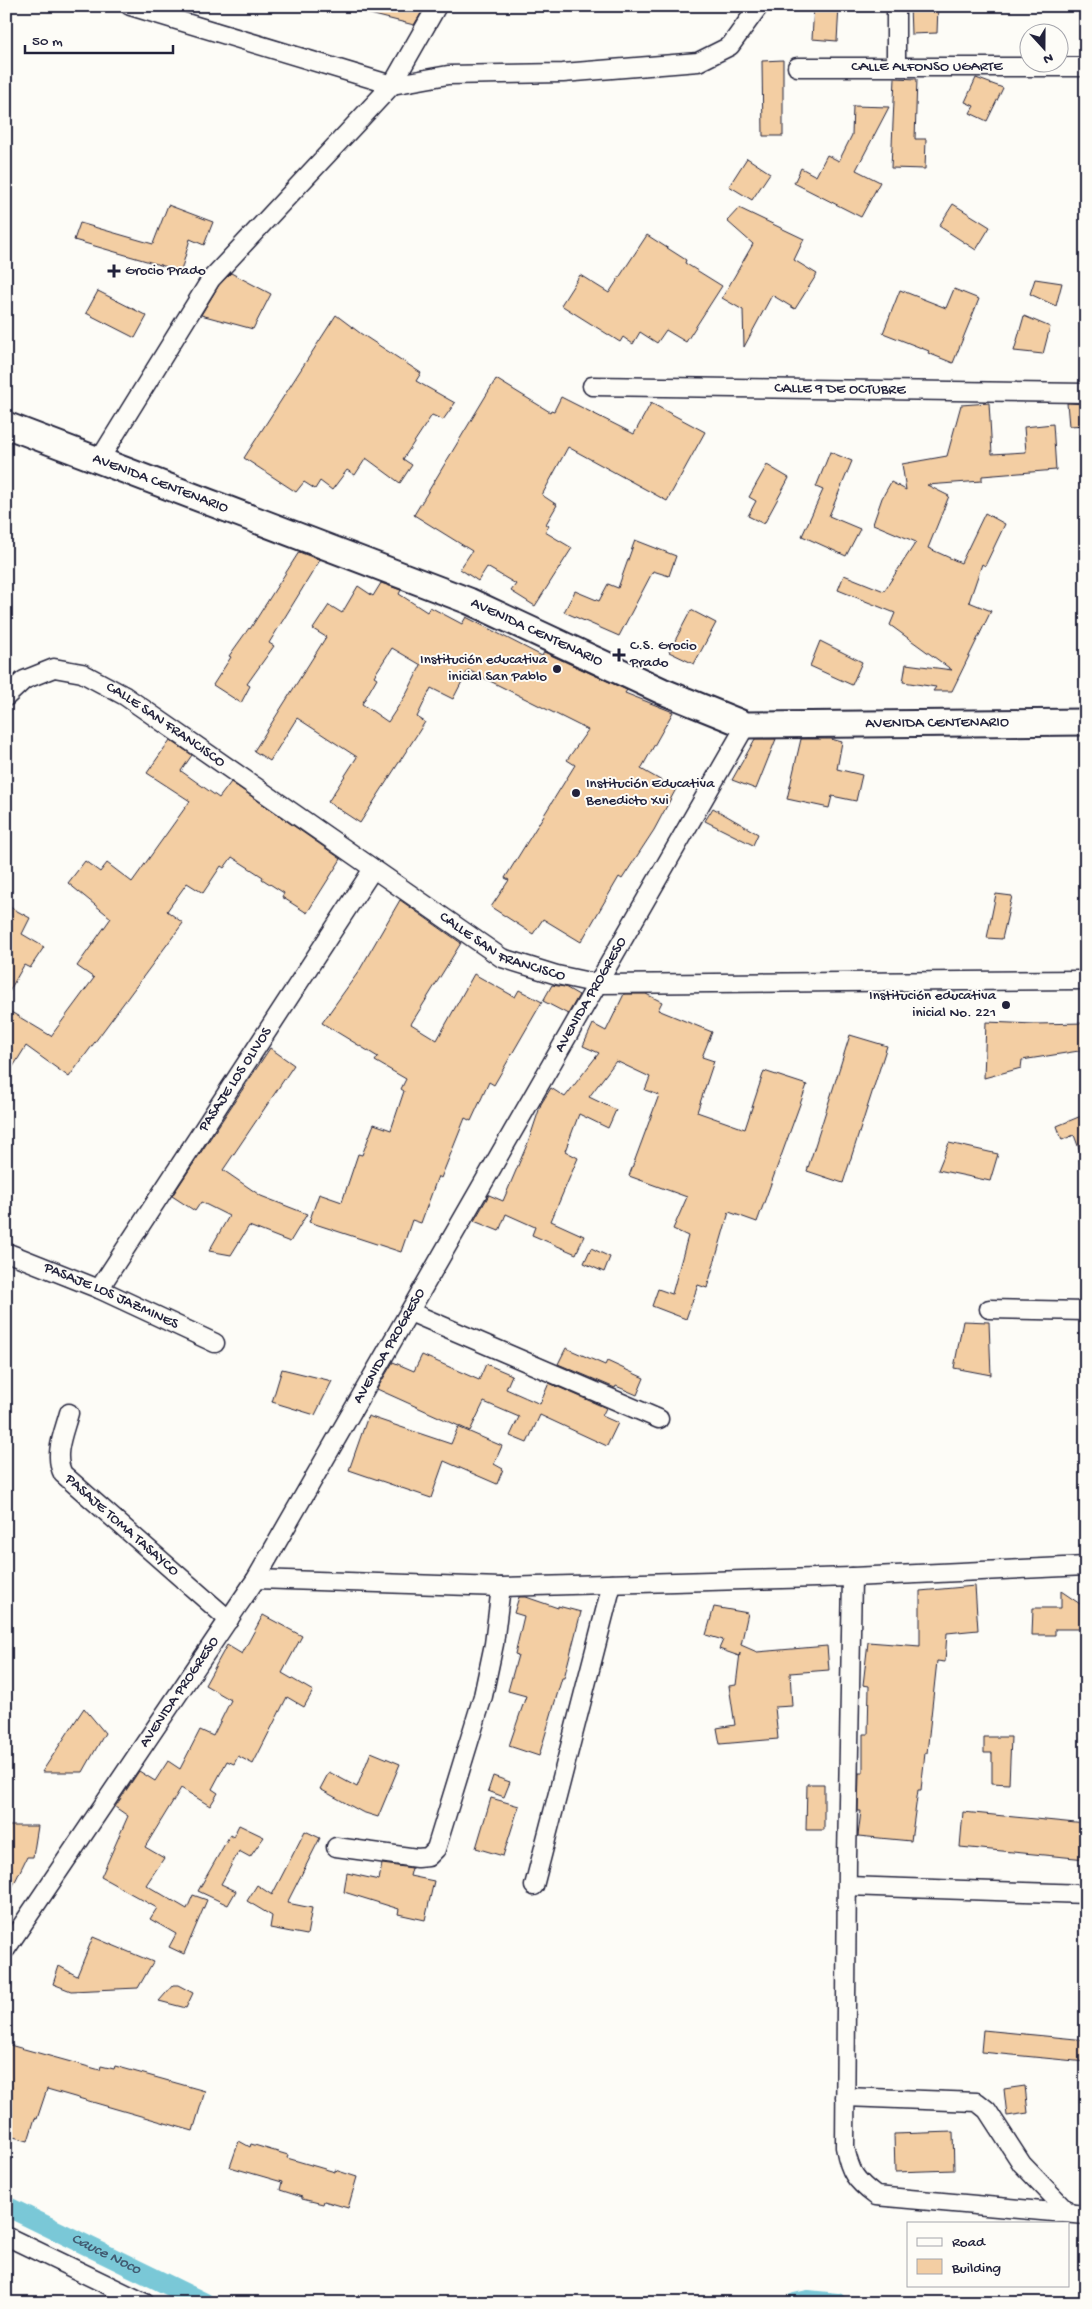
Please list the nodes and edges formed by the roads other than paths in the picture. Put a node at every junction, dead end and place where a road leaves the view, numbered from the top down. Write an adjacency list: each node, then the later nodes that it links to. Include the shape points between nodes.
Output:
1 (130, 6): 8 (street)
2 (437, 6): 8 (street)
3 (760, 6): 8 (street, via 730,46 698,62 563,73 448,75)
4 (896, 6): 6 (street)
5 (797, 67): 6 (street, CALLE ALFONSO UGARTE)
6 (896, 67): 7 (street, CALLE ALFONSO UGARTE)
7 (1086, 67)
8 (392, 85): 12 (street, via 211,279)
9 (592, 386): 10 (street, CALLE 9 DE OCTUBRE)
10 (1086, 393)
11 (6, 425): 12 (main road, AVENIDA CENTENARIO)
12 (98, 462): 15 (main road, AVENIDA CENTENARIO, via 469,602 662,691)
13 (6, 697): 16 (street, CALLE SAN FRANCISCO, via 24,680 54,668 82,672 125,696)
14 (1086, 722): 15 (main road, AVENIDA CENTENARIO)
15 (746, 725): 18 (street, AVENIDA PROGRESO)
16 (373, 869): 18 (street, CALLE SAN FRANCISCO, via 502,958); 20 (street, PASAJE LOS OLIVOS)
17 (1086, 980): 18 (street, CALLE SAN FRANCISCO)
18 (599, 984): 23 (street, AVENIDA PROGRESO)
19 (6, 1252): 20 (street, PASAJE LOS JAZMINES)
20 (99, 1290): 24 (street, PASAJE LOS JAZMINES)
21 (989, 1308): 22 (street)
22 (1086, 1311)
23 (410, 1312): 26 (street); 29 (street, AVENIDA PROGRESO)
24 (215, 1343)
25 (69, 1413): 32 (street, PASAJE TOMA TASAYCO, via 59,1452 58,1464 63,1474)
26 (659, 1419)
27 (1086, 1566): 28 (street)
28 (852, 1577): 30 (street); 35 (street)
29 (256, 1579): 31 (street); 32 (street, AVENIDA PROGRESO)
30 (612, 1584): 31 (street); 34 (street)
31 (501, 1587): 33 (street, via 483,1696 436,1849 428,1857 417,1858)
32 (229, 1620): 37 (street, AVENIDA PROGRESO)
33 (336, 1847)
34 (534, 1886)
35 (847, 1886): 36 (street); 38 (street)
36 (1086, 1894)
37 (6, 1950)
38 (845, 2096): 39 (street, via 977,2102 987,2110 1022,2164); 39 (street, via 845,2147 850,2169 860,2183 876,2196)
39 (1078, 2214)
40 (6, 2236): 41 (street)
41 (145, 2303)

